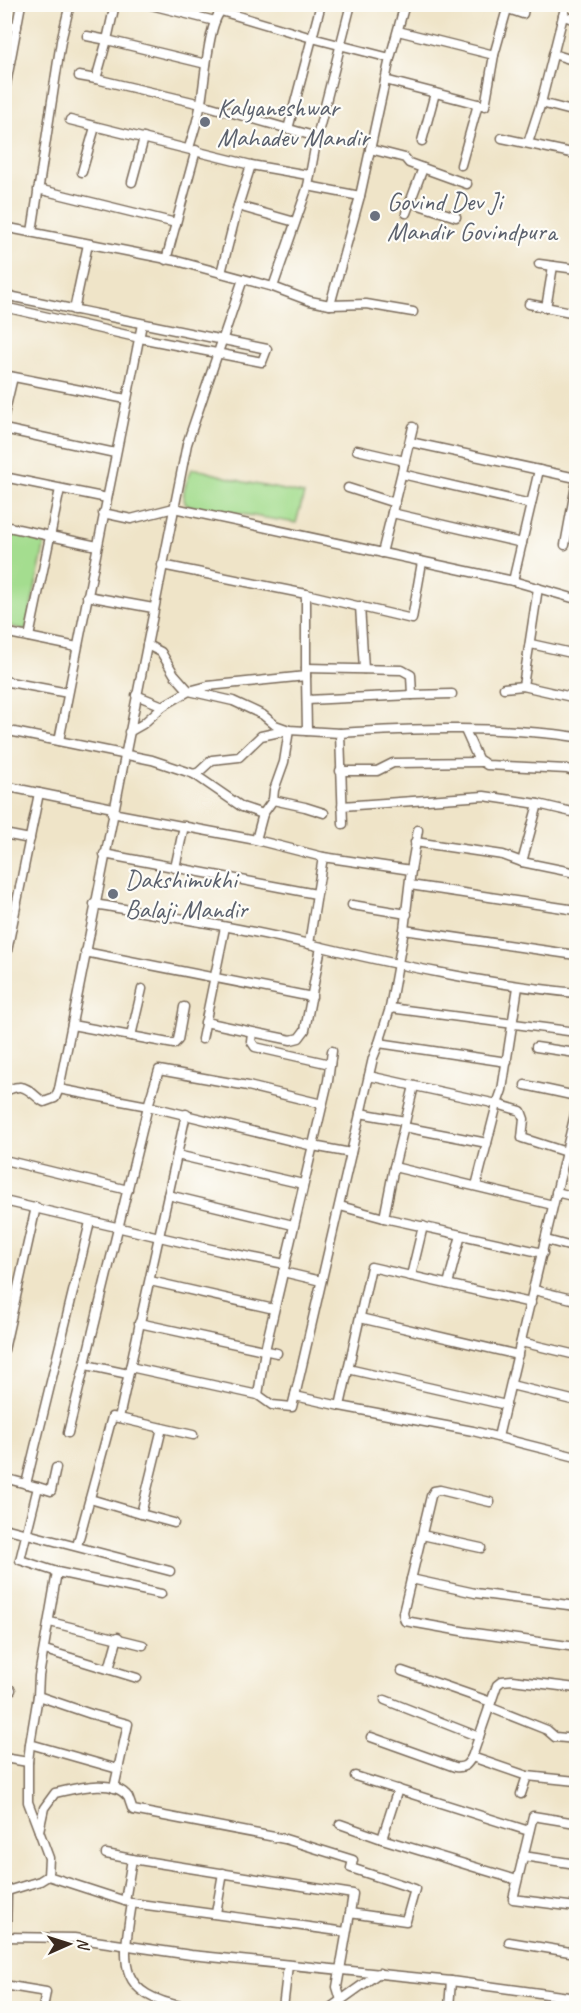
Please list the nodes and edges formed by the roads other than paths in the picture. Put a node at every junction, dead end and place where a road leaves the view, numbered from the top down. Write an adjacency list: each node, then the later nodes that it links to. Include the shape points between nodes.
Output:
1 (21, 4): 16 (street)
2 (70, 4): 56 (street)
3 (115, 4): 20 (street)
4 (147, 4): 14 (street)
5 (321, 4): 19 (street)
6 (351, 4): 21 (street)
7 (405, 4): 17 (street)
8 (494, 4): 11 (street)
9 (525, 4): 11 (street, via 523,14)
10 (566, 4): 12 (street)
11 (507, 9): 23 (street)
12 (563, 16): 13 (street); 22 (street)
13 (576, 20)
14 (215, 21): 19 (street, via 218,13 225,11); 26 (street)
15 (4, 24): 16 (street)
16 (16, 27): 27 (street)
17 (398, 31): 23 (street); 24 (street)
18 (87, 36): 20 (street)
19 (312, 38): 21 (street); 39 (street)
20 (107, 40): 26 (street); 29 (street)
21 (340, 46): 24 (street); 40 (street)
22 (553, 54): 25 (street); 33 (street)
23 (494, 55): 35 (street, via 485,106)
24 (390, 58): 30 (street)
25 (576, 61)
26 (206, 64): 34 (street)
27 (6, 70): 32 (street)
28 (79, 76): 29 (street)
29 (96, 79): 34 (street)
30 (385, 80): 31 (street); 46 (street)
31 (435, 93): 35 (street); 43 (street)
32 (4, 95)
33 (541, 103): 36 (street); 44 (street)
34 (201, 104): 39 (street); 45 (street)
35 (478, 104): 49 (street)
36 (576, 112)
37 (70, 120): 38 (street)
38 (95, 127): 41 (street); 51 (street)
39 (288, 129): 40 (street)
40 (317, 136): 52 (street)
41 (144, 138): 45 (street); 53 (street)
42 (502, 138): 44 (street)
43 (422, 141)
44 (528, 143): 47 (street)
45 (192, 149): 48 (street); 63 (street)
46 (370, 149): 50 (street, via 405,158); 57 (street)
47 (576, 154)
48 (251, 165): 52 (street); 59 (street)
49 (461, 165)
50 (423, 168): 54 (street); 58 (street)
51 (82, 172)
52 (308, 175): 55 (street)
53 (132, 182)
54 (467, 184)
55 (308, 186): 57 (street); 62 (street)
56 (38, 189): 63 (street); 65 (street)
57 (360, 196): 76 (street)
58 (410, 202): 60 (street); 61 (street)
59 (238, 206): 62 (street); 71 (street)
60 (406, 213)
61 (456, 217)
62 (295, 222): 73 (street)
63 (176, 223): 67 (street)
64 (4, 227): 65 (street)
65 (32, 232): 66 (street)
66 (88, 244): 67 (street); 79 (street)
67 (166, 260): 71 (street)
68 (539, 264): 69 (street)
69 (553, 266): 70 (street); 78 (street)
70 (576, 269)
71 (221, 273): 72 (street)
72 (243, 279): 73 (street); 84 (street)
73 (273, 286): 76 (street)
74 (4, 296): 79 (street)
75 (529, 304): 78 (street)
76 (330, 305): 80 (street, via 366,304)
77 (4, 307): 83 (street)
78 (546, 308): 81 (street)
79 (74, 310): 82 (street)
80 (413, 312)
81 (576, 313)
82 (142, 324): 83 (street); 84 (street)
83 (140, 338): 85 (street); 87 (street)
84 (222, 342): 85 (street); 85 (street, via 267,349 262,362)
85 (218, 354): 105 (street, via 187,444)
86 (9, 376): 87 (street); 88 (street)
87 (126, 399): 93 (street)
88 (4, 415)
89 (413, 427): 91 (street)
90 (4, 429): 93 (street)
91 (410, 442): 94 (street); 95 (street)
92 (357, 450): 94 (street)
93 (115, 453): 102 (street)
94 (405, 461): 96 (street)
95 (539, 470): 98 (street); 104 (street)
96 (402, 474): 103 (street); 104 (street)
97 (4, 477): 101 (street)
98 (576, 478)
99 (576, 485): 110 (street, via 565,541)
100 (348, 488): 103 (street)
101 (60, 489): 102 (street); 109 (street)
102 (106, 498): 106 (street)
103 (395, 503): 107 (street)
104 (531, 504): 111 (street)
105 (174, 508): 106 (street, via 131,519); 113 (street); 115 (street)
106 (103, 513): 112 (street)
107 (392, 513): 111 (street); 113 (street)
108 (4, 526): 109 (street)
109 (50, 536): 112 (street); 124 (street)
110 (576, 538)
111 (522, 543): 116 (street)
112 (97, 546): 119 (street)
113 (382, 553): 114 (street)
114 (422, 562): 116 (street); 121 (street, via 412,619)
115 (162, 565): 118 (street); 122 (street)
116 (513, 581): 117 (street)
117 (538, 588): 120 (street); 125 (street)
118 (306, 594): 121 (street); 130 (street)
119 (87, 596): 122 (street); 127 (street)
120 (576, 598)
121 (360, 606): 129 (street)
122 (153, 608): 126 (street)
123 (4, 632): 124 (street)
124 (29, 637): 127 (street)
125 (531, 644): 128 (street); 132 (street)
126 (147, 645): 134 (street, via 161,652); 137 (street)
127 (77, 647): 135 (street)
128 (576, 654)
129 (364, 669): 130 (street); 138 (street, via 407,672)
130 (306, 672): 134 (street); 140 (street)
131 (4, 681): 135 (street)
132 (523, 686): 133 (street); 139 (street)
133 (504, 688)
134 (189, 691): 141 (street); 143 (street, via 233,701)
135 (68, 693): 149 (street)
136 (452, 694): 138 (street)
137 (136, 695): 141 (street); 146 (street)
138 (412, 695): 140 (street)
139 (576, 698)
140 (307, 700): 145 (street)
141 (163, 706): 146 (street)
142 (4, 730): 149 (street)
143 (289, 730): 145 (street); 154 (street, via 261,736 240,757 212,760); 157 (street)
144 (465, 730): 147 (street); 148 (street, via 533,730); 151 (street)
145 (307, 731): 147 (street)
146 (129, 732): 150 (street)
147 (340, 733): 152 (street)
148 (576, 737)
149 (59, 741): 150 (street)
150 (124, 754): 154 (street); 160 (street)
151 (482, 762): 152 (street, via 393,763 377,771); 153 (street)
152 (340, 771): 159 (street)
153 (576, 772)
154 (194, 774): 163 (street, via 242,807)
155 (4, 786): 156 (street)
156 (39, 793): 160 (street); 168 (street)
157 (273, 800): 161 (street); 163 (street)
158 (538, 804): 159 (street, via 484,796); 162 (street); 173 (street)
159 (342, 806): 164 (street)
160 (113, 810): 165 (street); 171 (street)
161 (324, 813)
162 (576, 813)
163 (263, 814): 169 (street)
164 (343, 824)
165 (184, 826): 169 (street); 174 (street)
166 (418, 830): 170 (street)
167 (4, 834): 168 (street)
168 (30, 839): 190 (street)
169 (256, 840): 172 (street)
170 (415, 842): 173 (street, via 503,855); 175 (street)
171 (104, 854): 174 (street); 179 (street)
172 (323, 857): 175 (street); 178 (street)
173 (522, 862): 176 (street)
174 (175, 868): 178 (street)
175 (411, 870): 177 (street)
176 (576, 873)
177 (410, 885): 181 (street); 182 (street)
178 (316, 894): 185 (street)
179 (94, 904): 183 (street); 187 (street)
180 (352, 905): 182 (street)
181 (576, 910)
182 (407, 914): 184 (street)
183 (225, 927): 185 (street); 191 (street)
184 (404, 930): 188 (street); 189 (street)
185 (309, 944): 186 (street)
186 (321, 947): 189 (street); 195 (street)
187 (85, 952): 191 (street); 199 (street)
188 (576, 955)
189 (398, 965): 192 (street); 197 (street)
190 (4, 966)
191 (214, 979): 195 (street); 198 (street)
192 (518, 987): 194 (street); 200 (street)
193 (142, 989): 203 (street)
194 (576, 993)
195 (312, 997): 202 (street, via 305,1030 299,1038)
196 (184, 1007): 203 (street, via 176,1043)
197 (390, 1008): 200 (street); 205 (street)
198 (206, 1022): 202 (street); 204 (street)
199 (72, 1025): 203 (street); 214 (street)
200 (513, 1025): 201 (street); 209 (street)
201 (576, 1032)
202 (252, 1033): 210 (street, via 250,1041 255,1047)
203 (131, 1036)
204 (202, 1039)
205 (379, 1043): 209 (street); 211 (street)
206 (536, 1047): 208 (street)
207 (332, 1051): 210 (street)
208 (576, 1053)
209 (507, 1062): 218 (street)
210 (330, 1064): 217 (street)
211 (369, 1076): 213 (street); 221 (street)
212 (525, 1085): 216 (street)
213 (414, 1086): 218 (street); 223 (street)
214 (59, 1089): 215 (street, via 55,1098 44,1102 18,1086); 219 (street)
215 (4, 1091)
216 (576, 1096)
217 (322, 1104): 219 (street, via 162,1070 157,1073); 225 (street)
218 (496, 1104): 224 (street); 226 (street, via 524,1115 522,1138)
219 (148, 1106): 222 (street); 233 (street)
220 (576, 1110): 226 (street)
221 (360, 1113): 223 (street); 227 (street)
222 (186, 1114): 225 (street); 228 (street)
223 (405, 1124): 224 (street); 230 (street)
224 (487, 1143): 232 (street)
225 (313, 1146): 227 (street); 231 (street)
226 (570, 1147): 234 (street)
227 (351, 1153): 239 (street)
228 (177, 1155): 231 (street); 235 (street)
229 (4, 1160): 233 (street)
230 (394, 1167): 232 (street); 241 (street)
231 (303, 1184): 243 (street)
232 (476, 1186): 238 (street)
233 (128, 1190): 245 (street)
234 (556, 1192): 236 (street); 238 (street)
235 (168, 1195): 243 (street); 247 (street)
236 (576, 1197)
237 (4, 1201): 240 (street)
238 (553, 1205): 248 (street)
239 (339, 1206): 241 (street); 254 (street)
240 (36, 1207): 242 (street); 263 (street)
241 (384, 1218): 244 (street)
242 (90, 1222): 245 (street); 285 (street)
243 (293, 1225): 251 (street)
244 (423, 1226): 246 (street); 252 (street)
245 (119, 1227): 247 (street); 268 (street)
246 (461, 1235): 250 (street); 255 (street)
247 (159, 1236): 251 (street); 253 (street)
248 (546, 1240): 249 (street); 250 (street)
249 (576, 1248)
250 (543, 1253): 256 (street)
251 (284, 1268): 254 (street); 259 (street)
252 (411, 1276): 255 (street); 260 (street, via 371,1267)
253 (150, 1281): 259 (street); 261 (street)
254 (321, 1281): 272 (street)
255 (447, 1284): 258 (street)
256 (534, 1290): 257 (street); 258 (street)
257 (576, 1300)
258 (531, 1304): 262 (street)
259 (274, 1308): 264 (street)
260 (360, 1318): 266 (street); 269 (street)
261 (139, 1323): 264 (street); 270 (street)
262 (521, 1342): 266 (street); 267 (street)
263 (4, 1350)
264 (265, 1350): 265 (street); 273 (street)
265 (277, 1353)
266 (518, 1355): 271 (street)
267 (576, 1355)
268 (86, 1365): 270 (street); 279 (street)
269 (348, 1368): 275 (street); 276 (street)
270 (129, 1370): 273 (street); 277 (street)
271 (511, 1385): 274 (street); 275 (street)
272 (296, 1390): 273 (street, via 292,1407 272,1405); 276 (street, via 295,1396)
273 (258, 1395)
274 (576, 1401)
275 (506, 1405): 281 (street)
276 (340, 1406): 281 (street)
277 (119, 1418): 278 (street); 287 (street, via 112,1417)
278 (162, 1428): 280 (street); 289 (street)
279 (68, 1433)
280 (193, 1435)
281 (498, 1437): 282 (street)
282 (576, 1457)
283 (56, 1468): 286 (street, via 51,1491)
284 (4, 1478): 285 (street)
285 (26, 1484): 286 (street)
286 (38, 1487): 292 (street)
287 (90, 1499): 289 (street); 294 (street)
288 (490, 1502): 293 (street, via 434,1491)
289 (141, 1514): 290 (street)
290 (174, 1523)
291 (4, 1528): 292 (street)
292 (26, 1533): 294 (street); 297 (street, via 20,1560)
293 (422, 1535): 295 (street); 298 (street)
294 (77, 1546): 296 (street)
295 (482, 1548)
296 (170, 1571)
297 (57, 1572): 299 (street); 301 (street)
298 (411, 1579): 300 (street, via 474,1593); 304 (street, via 403,1613 405,1621)
299 (161, 1594)
300 (576, 1606)
301 (50, 1622): 302 (street); 305 (street)
302 (118, 1637): 303 (street); 306 (street)
303 (144, 1645)
304 (576, 1647)
305 (45, 1650): 306 (street); 310 (street)
306 (109, 1669): 308 (street)
307 (402, 1671): 312 (street)
308 (137, 1678)
309 (576, 1688): 312 (street, via 506,1680 497,1685)
310 (38, 1696): 316 (street); 320 (street, via 128,1724)
311 (385, 1700): 314 (street)
312 (490, 1705): 314 (street); 315 (street, via 555,1737)
313 (371, 1737): 317 (street, via 455,1767 462,1768)
314 (479, 1737): 317 (street)
315 (576, 1739)
316 (30, 1744): 319 (street); 320 (street)
317 (472, 1757): 322 (street)
318 (4, 1758): 319 (street)
319 (28, 1762): 329 (street, via 28,1802)
320 (118, 1769): 324 (street)
321 (355, 1776): 325 (street)
322 (527, 1776): 323 (street); 326 (street)
323 (576, 1781)
324 (114, 1788): 329 (street, via 93,1785 55,1793 44,1808); 343 (street, via 127,1796 133,1810 285,1839 353,1860 351,1868 415,1889 406,1921)
325 (398, 1789): 330 (street); 331 (street)
326 (521, 1794)
327 (576, 1822): 330 (street, via 533,1816)
328 (340, 1824): 331 (street)
329 (39, 1831): 337 (street, via 49,1858)
330 (529, 1831): 333 (street)
331 (381, 1839): 338 (street)
332 (106, 1854): 334 (street)
333 (523, 1856): 335 (street); 338 (street)
334 (132, 1859): 336 (street); 340 (street)
335 (576, 1864)
336 (223, 1873): 342 (street); 343 (street, via 353,1894)
337 (48, 1876): 339 (street); 340 (street)
338 (517, 1880): 341 (street, via 513,1899)
339 (6, 1893): 345 (street)
340 (128, 1901): 342 (street); 347 (street)
341 (576, 1907)
342 (216, 1913): 344 (street)
343 (350, 1913): 344 (street)
344 (346, 1932): 350 (street)
345 (5, 1936): 347 (street)
346 (509, 1942): 348 (street)
347 (125, 1944): 349 (street); 357 (street, via 128,1975 135,1985 163,2003)
348 (576, 1953)
349 (288, 1965): 350 (street); 358 (street)
350 (340, 1969): 351 (street); 355 (street, via 337,1987)
351 (379, 1973): 352 (street); 355 (street)
352 (451, 1981): 354 (street); 361 (street)
353 (4, 1985): 356 (street, via 46,1992)
354 (576, 1998)
355 (342, 1999): 359 (street); 360 (street)
356 (43, 2008)
357 (186, 2008)
358 (283, 2008)
359 (330, 2008)
360 (350, 2008)
361 (449, 2008)

